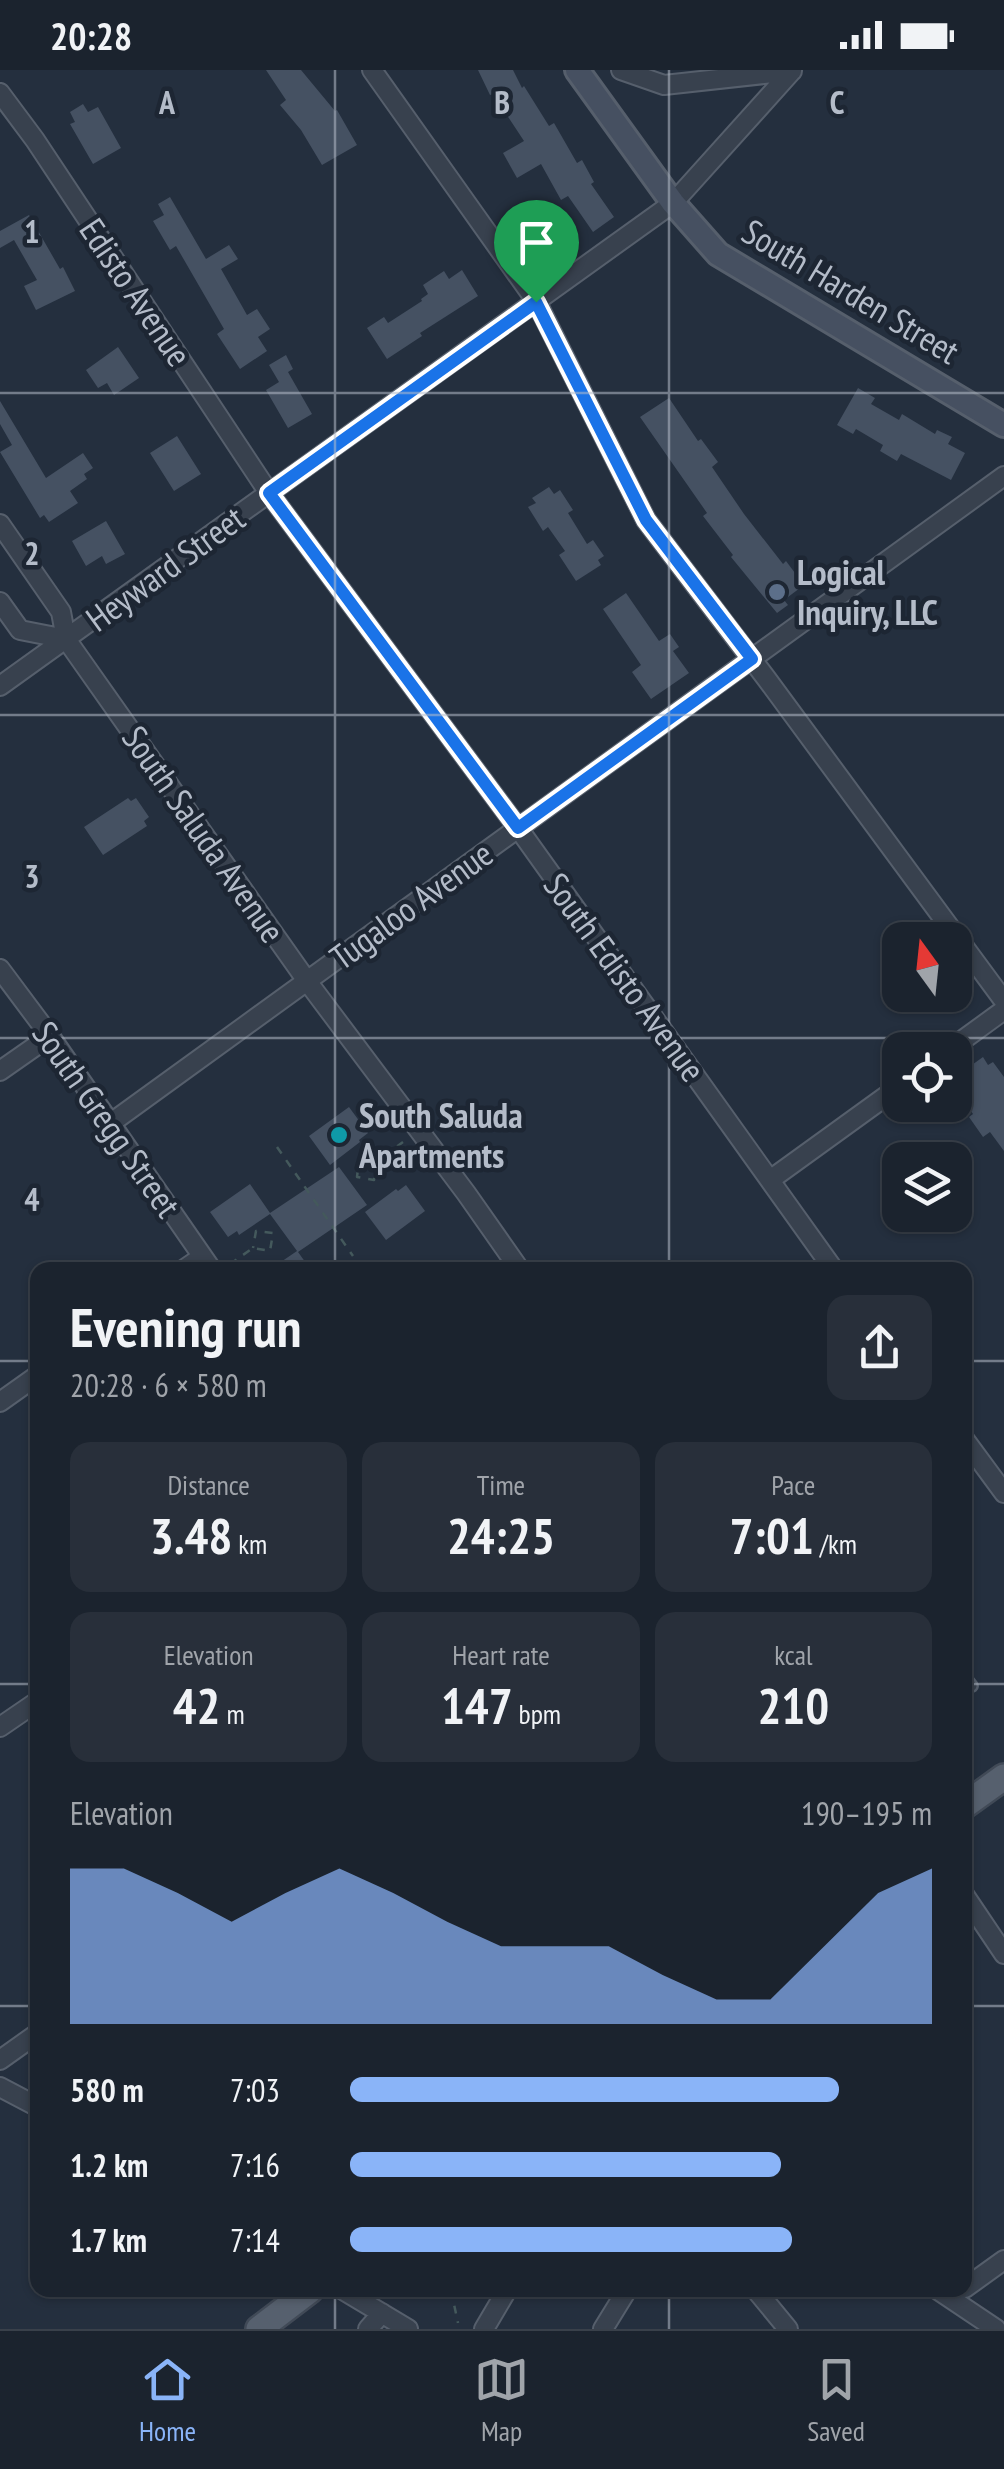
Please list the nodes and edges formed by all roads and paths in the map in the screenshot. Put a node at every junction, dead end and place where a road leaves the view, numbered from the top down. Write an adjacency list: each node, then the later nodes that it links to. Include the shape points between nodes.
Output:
1 (372, 70): 7 (street)
2 (577, 70): 6 (main road, South Harden Street)
3 (621, 70): 4 (street, Heyward Street, via 664,84)
4 (795, 71): 6 (street, Heyward Street)
5 (0, 93): 10 (street, Edisto Avenue)
6 (673, 204): 7 (street, Heyward Street); 8 (main road, South Harden Street, via 718,254)
7 (536, 302): 10 (street, Heyward Street); 14 (street, via 646,520)
8 (1004, 425)
9 (1004, 476): 14 (street, Tugaloo Avenue)
10 (269, 493): 13 (street, Heyward Street); 16 (street, South Edisto Avenue)
11 (0, 524): 13 (street, South Saluda Avenue, via 61,612)
12 (0, 602): 13 (street, via 20,630)
13 (66, 639): 15 (street, Heyward Street); 18 (street, South Saluda Avenue)
14 (752, 659): 16 (street, Tugaloo Avenue); 19 (street)
15 (0, 686)
16 (518, 828): 18 (street, Tugaloo Avenue); 29 (street, South Edisto Avenue)
17 (0, 969): 22 (street, South Gregg Street)
18 (307, 981): 25 (street, Tugaloo Avenue); 34 (street, South Saluda Avenue)
19 (1004, 1001)
20 (1004, 1010): 21 (street)
21 (972, 1033)
22 (50, 1036): 23 (street); 25 (street, South Gregg Street)
23 (0, 1071)
24 (882, 1099): 29 (street)
25 (110, 1123): 32 (street, South Gregg Street)
26 (408, 1138): 28 (path)
27 (277, 1147): 31 (path)
28 (376, 1162): 28 (path, via 359,1160 356,1177 374,1180)
29 (770, 1180): 35 (street, South Edisto Avenue)
30 (252, 1248): 30 (path, via 256,1230 273,1233 270,1251); 33 (path)
31 (353, 1256)
32 (206, 1262)
33 (232, 1262)
34 (514, 1262)
35 (822, 1262)
36 (30, 1380): 37 (street)
37 (0, 1402)
38 (972, 1450): 39 (street)
39 (1004, 1494)
40 (30, 1706): 41 (street)
41 (0, 1727)
42 (1004, 1777): 43 (main road)
43 (972, 1800)
44 (972, 1906): 45 (street)
45 (1004, 1954)
46 (30, 2039): 47 (street)
47 (0, 2060)
48 (0, 2087): 49 (street)
49 (30, 2102)
50 (1004, 2260): 51 (street)
51 (972, 2280)
52 (301, 2297): 61 (main road)
53 (355, 2297): 59 (street)
54 (452, 2297): 60 (path)
55 (503, 2297): 64 (street)
56 (623, 2297): 65 (street)
57 (762, 2297): 66 (street)
58 (959, 2297): 67 (street)
59 (382, 2313): 62 (street); 63 (street)
60 (458, 2323)
61 (259, 2329)
62 (368, 2329)
63 (408, 2329)
64 (484, 2329)
65 (603, 2329)
66 (788, 2329)
67 (996, 2329)

